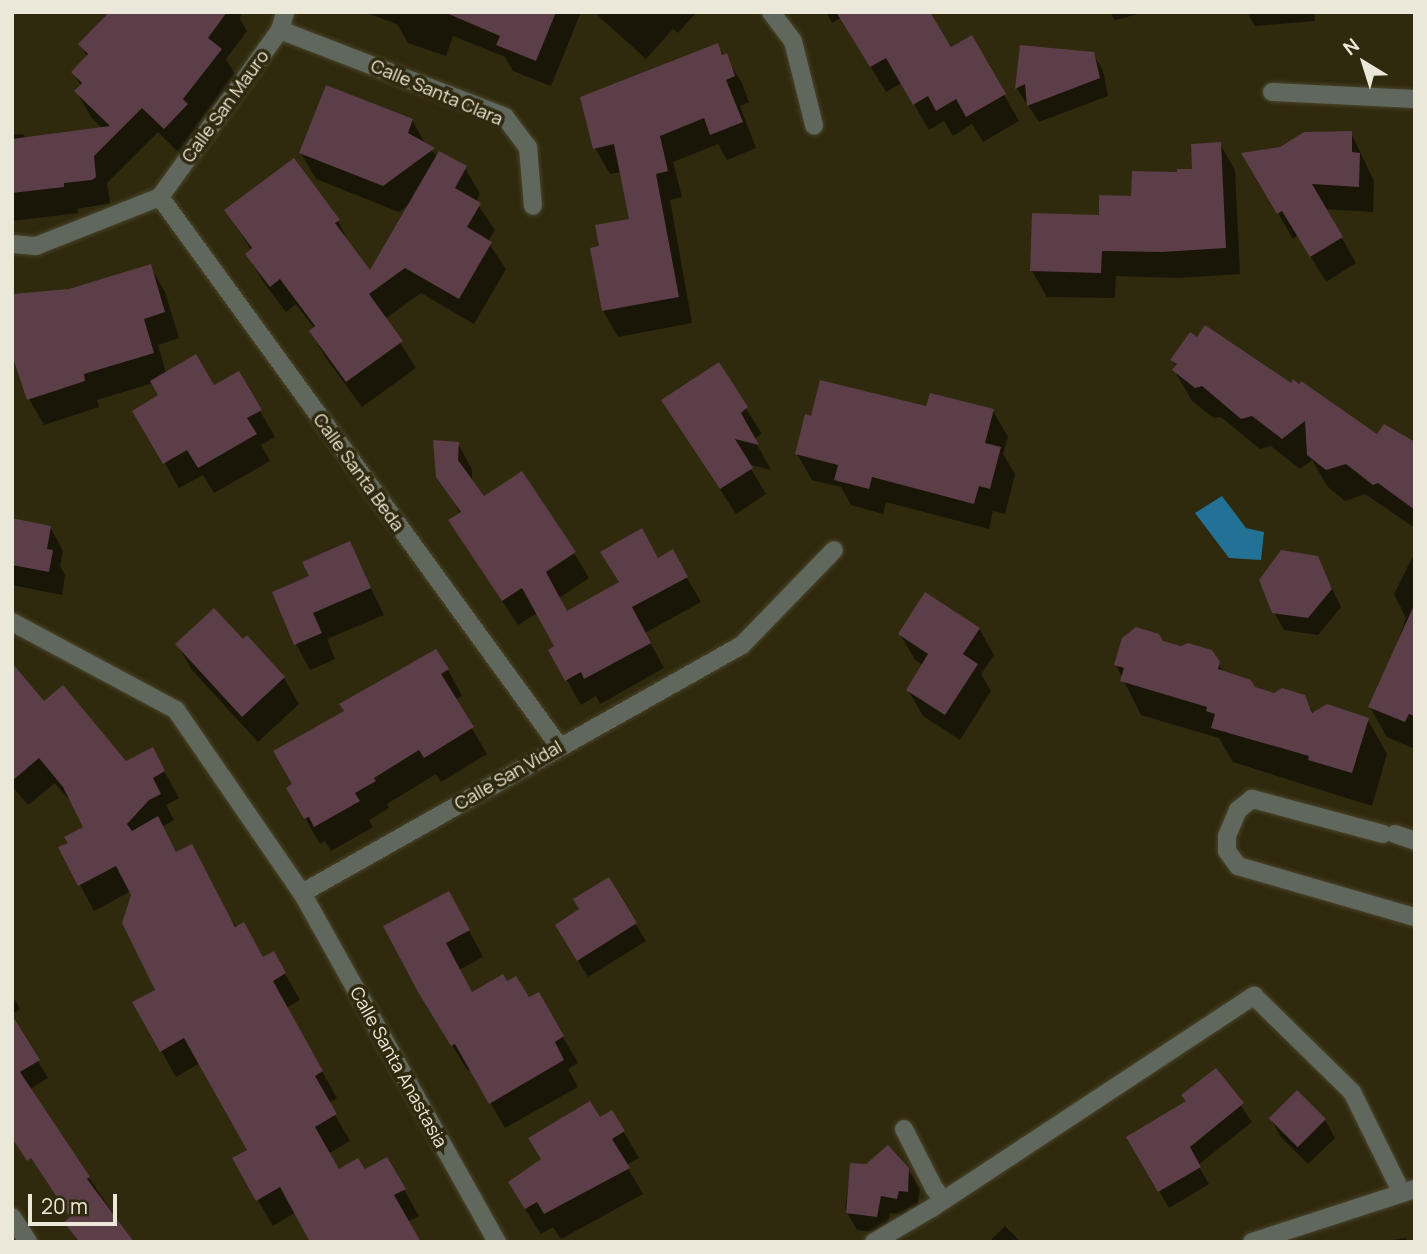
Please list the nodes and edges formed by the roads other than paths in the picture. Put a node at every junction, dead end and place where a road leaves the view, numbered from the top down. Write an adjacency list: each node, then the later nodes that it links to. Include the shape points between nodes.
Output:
1 (771, 12): 5 (street, via 793,41)
2 (283, 21): 6 (street, Calle San Mauro); 7 (street, Calle Santa Clara, via 505,117 528,146)
3 (1272, 92): 4 (street)
4 (1415, 99)
5 (814, 125)
6 (160, 197): 8 (street, via 36,246); 11 (street, Calle Santa Beda)
7 (533, 206)
8 (12, 244)
9 (834, 550): 11 (street, Calle San Vidal, via 742,645)
10 (12, 622): 13 (street, via 176,710)
11 (559, 746): 13 (street, Calle San Vidal)
12 (1415, 841): 14 (street, via 1252,799 1238,810 1227,836 1227,851 1238,866)
13 (302, 893): 20 (street, Calle Santa Anastasia)
14 (1415, 916)
15 (904, 1129): 17 (street)
16 (1408, 1191): 17 (street, via 1352,1092 1254,996); 22 (street)
17 (943, 1200): 21 (street)
18 (12, 1217): 19 (street)
19 (28, 1242)
20 (497, 1242)
21 (874, 1242)
22 (1252, 1242)

